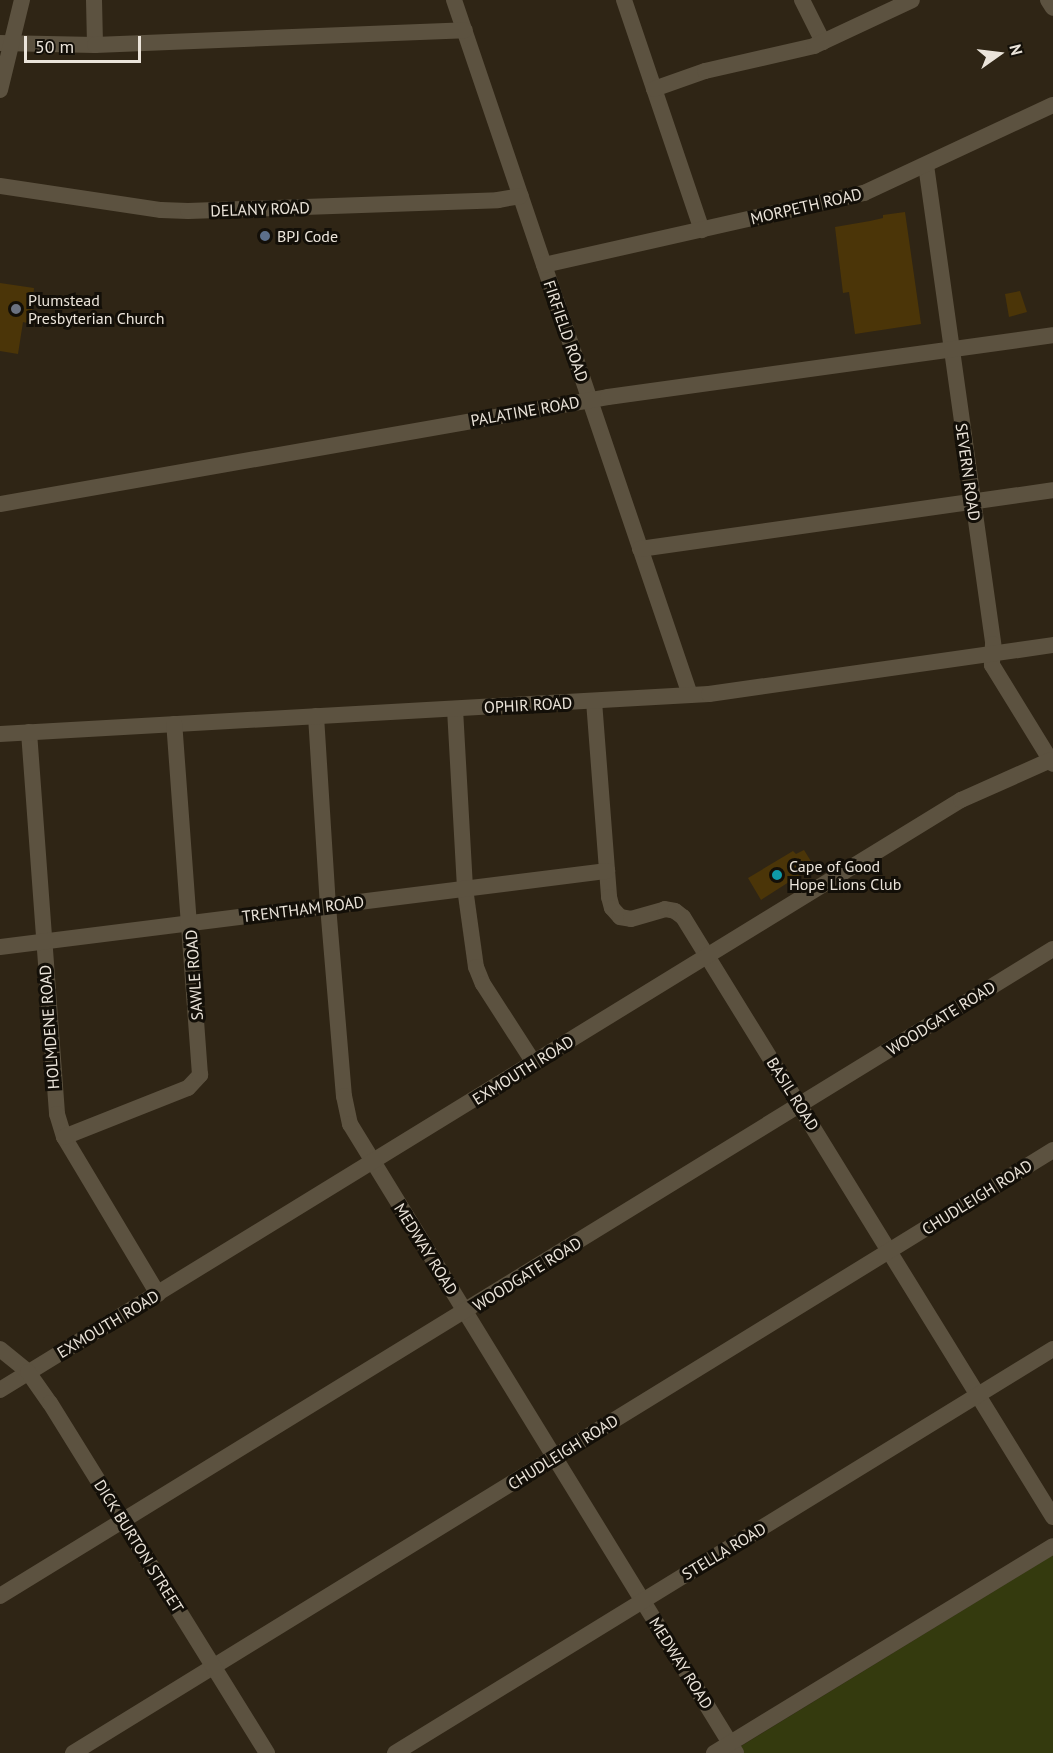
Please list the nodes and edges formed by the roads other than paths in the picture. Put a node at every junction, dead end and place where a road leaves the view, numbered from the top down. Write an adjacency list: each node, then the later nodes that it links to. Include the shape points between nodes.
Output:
1 (94, 0): 12 (street)
2 (454, 0): 9 (street, FIRFIELD ROAD)
3 (624, 0): 13 (street)
4 (801, 0): 10 (street)
5 (912, 0): 10 (street)
6 (1048, 0): 8 (street)
7 (21, 6): 11 (street)
8 (1053, 8)
9 (465, 30): 12 (street); 18 (street, FIRFIELD ROAD)
10 (823, 42): 13 (street, via 705,71)
11 (6, 44): 12 (street); 14 (street)
12 (95, 45)
13 (654, 89): 19 (street)
14 (0, 90)
15 (1053, 105): 16 (street, MORPETH ROAD)
16 (926, 165): 19 (street, MORPETH ROAD, via 864,193); 22 (street, SEVERN ROAD)
17 (0, 186): 18 (street, DELANY ROAD, via 188,211)
18 (521, 196): 20 (street, FIRFIELD ROAD)
19 (702, 230): 20 (street, MORPETH ROAD)
20 (544, 266): 23 (street, FIRFIELD ROAD)
21 (1053, 334): 22 (street, PALATINE ROAD)
22 (951, 349): 23 (street, PALATINE ROAD); 25 (street, SEVERN ROAD)
23 (590, 400): 26 (street, PALATINE ROAD); 27 (street, FIRFIELD ROAD)
24 (1053, 490): 25 (street)
25 (972, 502): 27 (street); 29 (street, SEVERN ROAD)
26 (0, 504)
27 (640, 549): 30 (street, FIRFIELD ROAD)
28 (1053, 645): 29 (street, OPHIR ROAD)
29 (993, 654): 30 (street, OPHIR ROAD); 37 (street, SEVERN ROAD, via 992,665)
30 (690, 695): 31 (street, OPHIR ROAD)
31 (594, 701): 32 (street, OPHIR ROAD); 38 (street, BASIL ROAD)
32 (455, 709): 33 (street, OPHIR ROAD); 39 (street)
33 (316, 716): 34 (street, OPHIR ROAD); 40 (street, MEDWAY ROAD)
34 (174, 724): 35 (street, OPHIR ROAD); 41 (street, SAWLE ROAD)
35 (29, 732): 36 (street, OPHIR ROAD); 42 (street, HOLMDENE ROAD)
36 (0, 734)
37 (1052, 762): 45 (street, EXMOUTH ROAD, via 961,800)
38 (606, 871): 39 (street, TRENTHAM ROAD); 45 (street, BASIL ROAD, via 609,903 615,913 631,920 660,910 675,911 683,916)
39 (465, 888): 40 (street, TRENTHAM ROAD); 46 (street, via 476,967)
40 (328, 906): 41 (street, TRENTHAM ROAD); 50 (street, MEDWAY ROAD, via 346,1107 350,1124)
41 (190, 924): 42 (street, TRENTHAM ROAD); 48 (street, SAWLE ROAD, via 199,1079 188,1088)
42 (42, 941): 43 (street, TRENTHAM ROAD); 48 (street, HOLMDENE ROAD, via 54,1102)
43 (0, 947)
44 (1053, 949): 47 (street, WOODGATE ROAD)
45 (708, 955): 46 (street, EXMOUTH ROAD); 47 (street, BASIL ROAD)
46 (534, 1063): 50 (street, EXMOUTH ROAD)
47 (800, 1105): 51 (street, BASIL ROAD); 53 (street, WOODGATE ROAD)
48 (64, 1137): 52 (street, HOLMDENE ROAD)
49 (1053, 1150): 51 (street, CHUDLEIGH ROAD)
50 (373, 1161): 52 (street, EXMOUTH ROAD); 53 (street, MEDWAY ROAD)
51 (889, 1250): 58 (street, BASIL ROAD); 59 (street, CHUDLEIGH ROAD)
52 (158, 1294): 56 (street, EXMOUTH ROAD)
53 (465, 1312): 59 (street, MEDWAY ROAD); 61 (street, WOODGATE ROAD)
54 (1053, 1348): 58 (street, STELLA ROAD)
55 (0, 1349): 56 (street, DICK BURTON STREET)
56 (28, 1372): 57 (street, EXMOUTH ROAD); 61 (street, DICK BURTON STREET)
57 (0, 1390)
58 (978, 1395): 60 (street, BASIL ROAD); 64 (street, STELLA ROAD)
59 (554, 1457): 64 (street, MEDWAY ROAD); 65 (street, CHUDLEIGH ROAD)
60 (1053, 1517)
61 (123, 1521): 63 (street, WOODGATE ROAD); 65 (street, DICK BURTON STREET)
62 (1053, 1546): 66 (street)
63 (0, 1596)
64 (642, 1600): 66 (street, MEDWAY ROAD); 69 (street, STELLA ROAD)
65 (213, 1666): 67 (street, CHUDLEIGH ROAD); 68 (street, DICK BURTON STREET)
66 (733, 1748): 70 (street)
67 (73, 1753)
68 (267, 1753)
69 (395, 1753)
70 (714, 1753)

